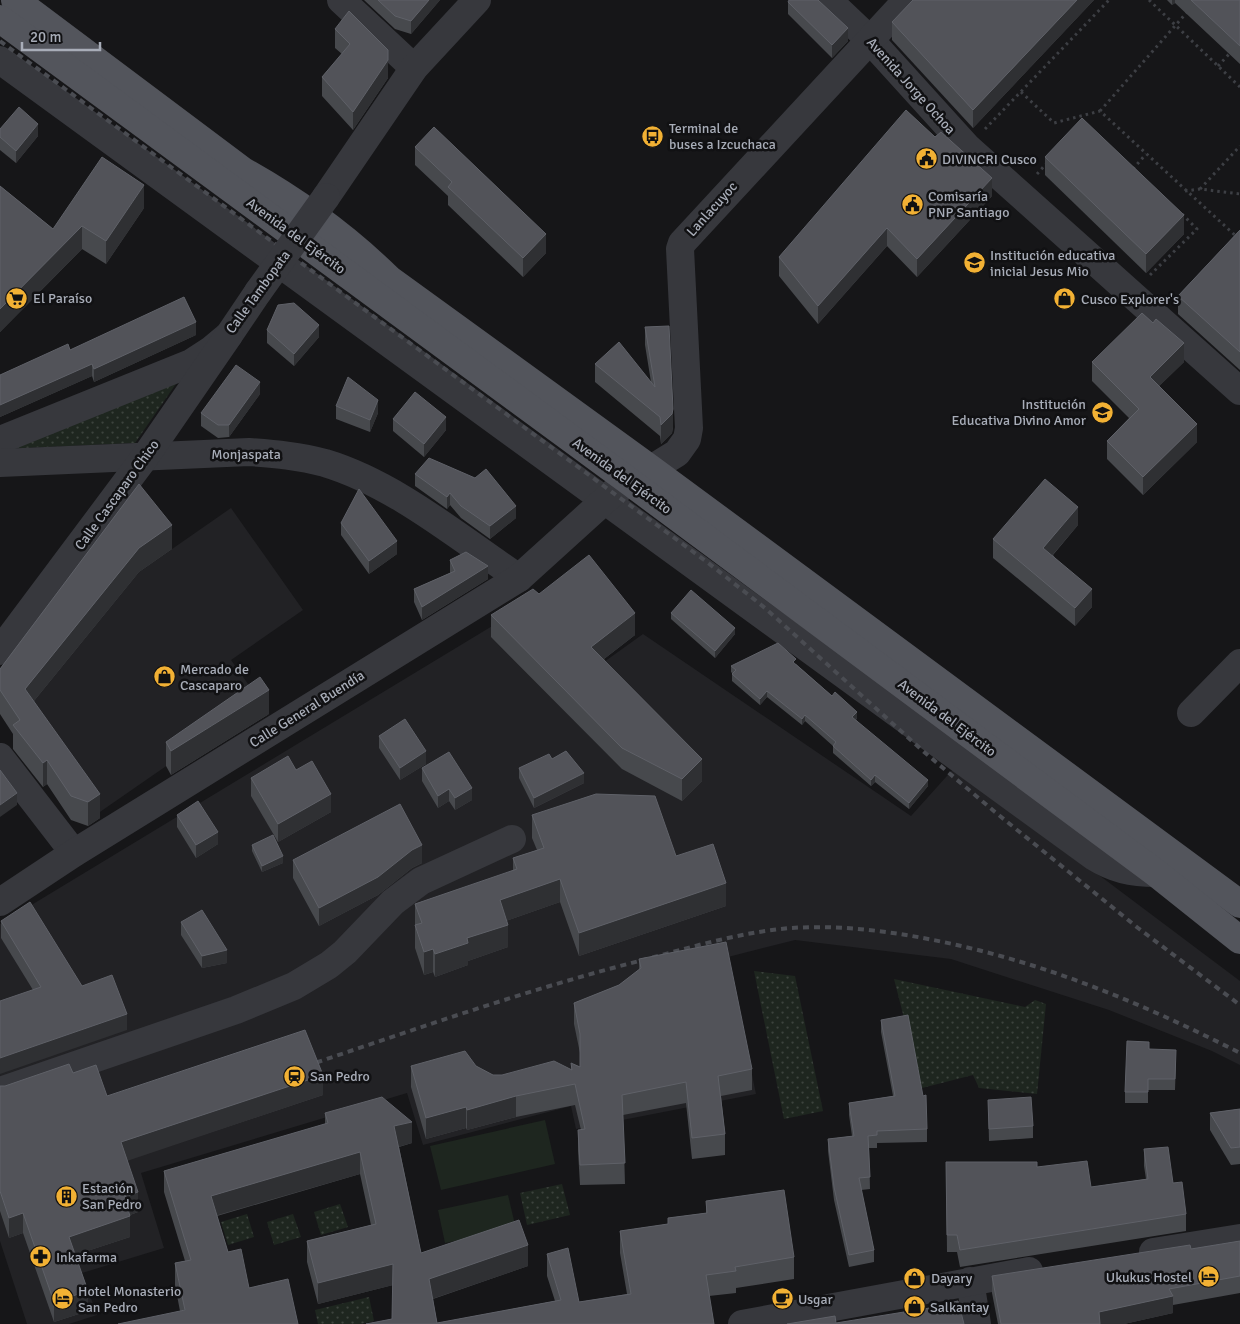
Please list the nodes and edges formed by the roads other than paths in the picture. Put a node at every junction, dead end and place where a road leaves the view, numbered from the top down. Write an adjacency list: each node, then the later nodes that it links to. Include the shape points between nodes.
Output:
1 (15, 0): 15 (main road, Avenida del Ejército, via 242,171 270,199 344,253 389,278)
2 (341, 0): 9 (street)
3 (476, 0): 9 (street, Calle Tambopata)
4 (828, 0): 7 (street, Avenida Jorge Ochoa)
5 (907, 0): 7 (street, Lanlacuyoc)
6 (0, 19): 15 (main road, Avenida del Ejército)
7 (870, 40): 11 (street, Avenida Jorge Ochoa, via 967,147); 15 (street, Lanlacuyoc, via 682,243 689,428 683,446)
8 (0, 60): 16 (street)
9 (414, 68): 10 (street, Calle Tambopata, bridge)
10 (229, 335): 12 (street, Calle Tambopata, via 191,363); 13 (street, Calle Cascaparo Chico)
11 (1240, 391)
12 (0, 440)
13 (145, 457): 14 (street, Monjaspata); 17 (street, Monjaspata, via 249,452 288,454 326,464 391,492); 18 (street, Calle Cascaparo Chico)
14 (0, 464)
15 (641, 475): 16 (street, Lanlacuyoc); 24 (main road, Avenida del Ejército); 26 (main road, Avenida del Ejército)
16 (604, 502): 17 (street, Calle General Buendía); 24 (street, via 1093,856 1120,870)
17 (519, 578): 23 (street, Calle General Buendía)
18 (0, 651)
19 (1240, 663): 20 (street)
20 (1191, 713)
21 (0, 757): 23 (street)
22 (512, 839): 28 (street, via 421,881 393,902 345,952 294,986 236,1010)
23 (74, 853): 25 (street, Calle General Buendía)
24 (1156, 873): 27 (main road, Avenida del Ejército)
25 (0, 902)
26 (1240, 904)
27 (1240, 940)
28 (0, 1090)
29 (1240, 1238): 30 (street)
30 (1132, 1255)
31 (1056, 1267): 32 (street)
32 (970, 1280): 33 (street); 34 (street)
33 (742, 1324)
34 (977, 1324)

